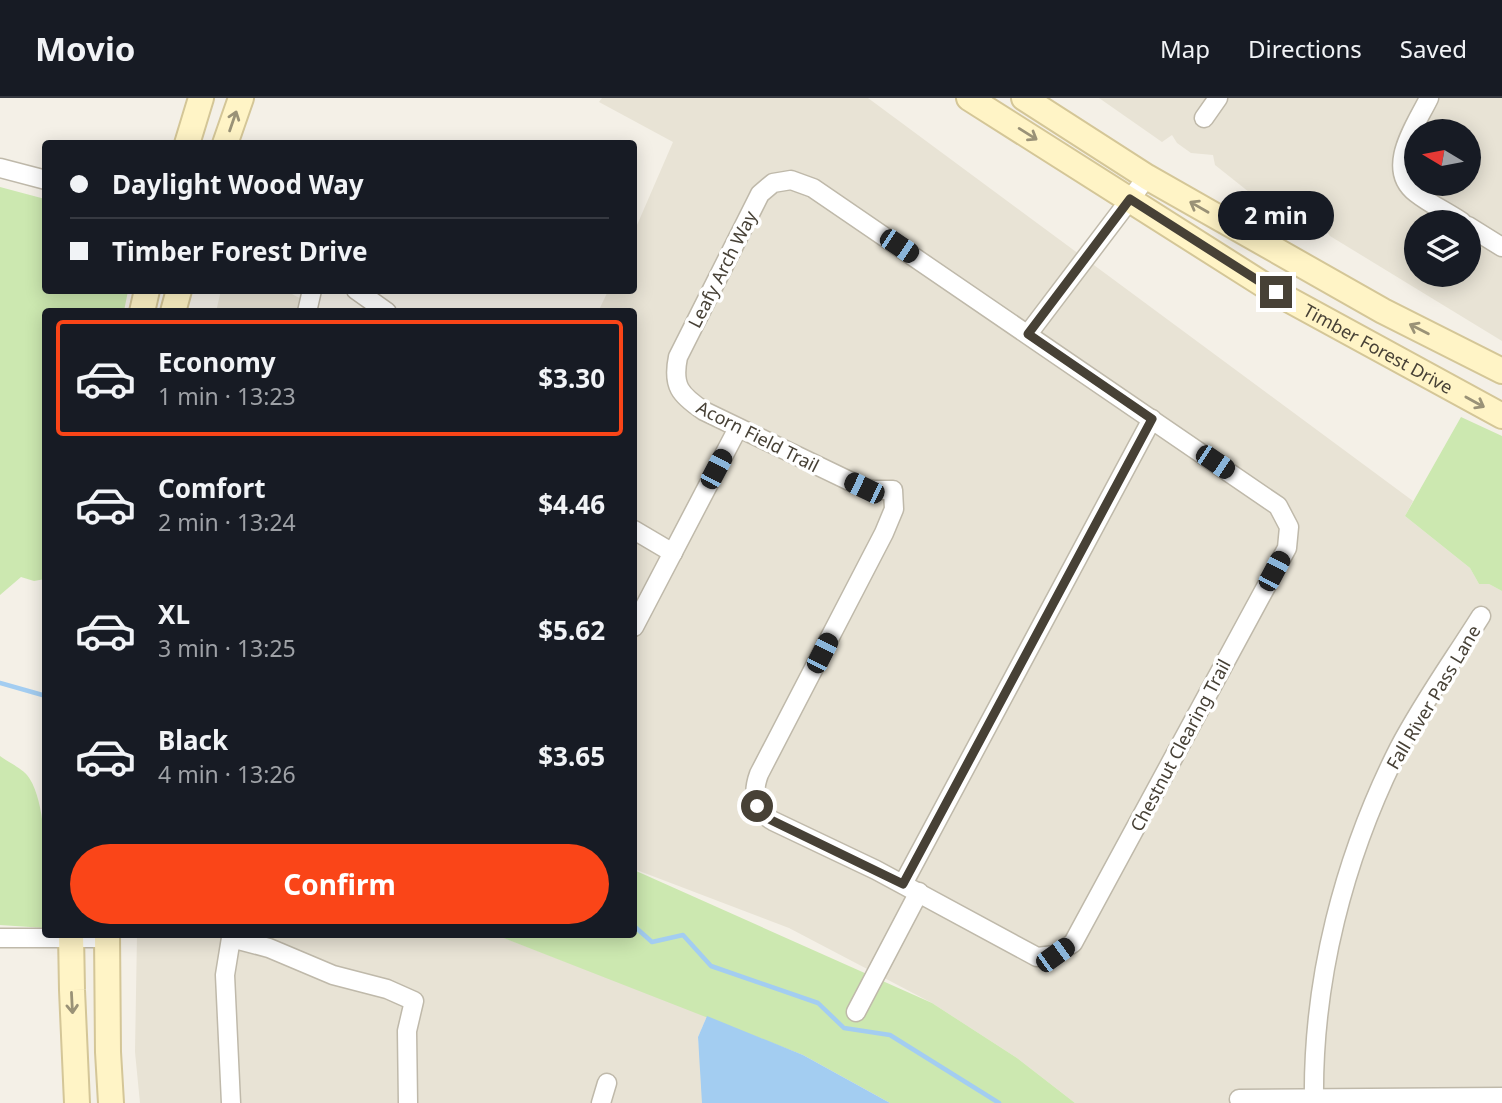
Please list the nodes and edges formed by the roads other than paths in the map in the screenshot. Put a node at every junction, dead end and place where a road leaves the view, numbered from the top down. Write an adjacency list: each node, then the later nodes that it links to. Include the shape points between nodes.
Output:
1 (201, 98): 8 (main road)
2 (241, 98): 9 (main road, one-way to 2)
3 (970, 98): 13 (main road, Timber Forest Drive, one-way to 13)
4 (1024, 98): 11 (main road, Timber Forest Drive)
5 (1218, 98): 7 (street)
6 (1429, 98): 14 (street, via 1401,163 1414,192)
7 (1204, 118)
8 (188, 140)
9 (226, 140)
10 (0, 168): 12 (street)
11 (1147, 177): 13 (street); 20 (main road, Timber Forest Drive, one-way to 11, via 1383,311)
12 (42, 179)
13 (1130, 199): 19 (street); 22 (main road, Timber Forest Drive, one-way to 22, via 1276,292)
14 (1443, 210)
15 (1481, 234): 16 (street)
16 (1502, 247)
17 (362, 294): 18 (street)
18 (381, 308)
19 (1028, 334): 21 (street, Leafy Arch Way, via 813,188 791,180 773,183 760,194 678,357); 23 (street)
20 (1502, 371)
21 (675, 378): 24 (street, Acorn Field Trail, via 685,397)
22 (1502, 416)
23 (1152, 419): 29 (street); 29 (street, Chestnut Clearing Trail, via 1278,506 1289,527 1287,548 1073,943 1055,955 1037,957)
24 (738, 428): 26 (street); 29 (street, Acorn Field Trail, via 864,488 893,490 891,518 759,774 755,799 765,817)
25 (637, 532): 26 (street)
26 (673, 553): 28 (street)
27 (1481, 616): 38 (street, Fall River Pass Lane, via 1400,746 1360,838 1340,901 1325,975)
28 (637, 621)
29 (911, 888): 34 (street)
30 (42, 937): 31 (street)
31 (0, 938)
32 (71, 938): 39 (main road, one-way to 39)
33 (107, 938): 40 (main road)
34 (856, 1012)
35 (607, 1083): 43 (street)
36 (1502, 1097): 38 (street)
37 (1239, 1099): 38 (street)
38 (1314, 1101)
39 (78, 1103)
40 (111, 1103)
41 (230, 1103): 42 (street, via 225,975 231,938 414,1001 407,1031)
42 (408, 1103)
43 (601, 1103)

